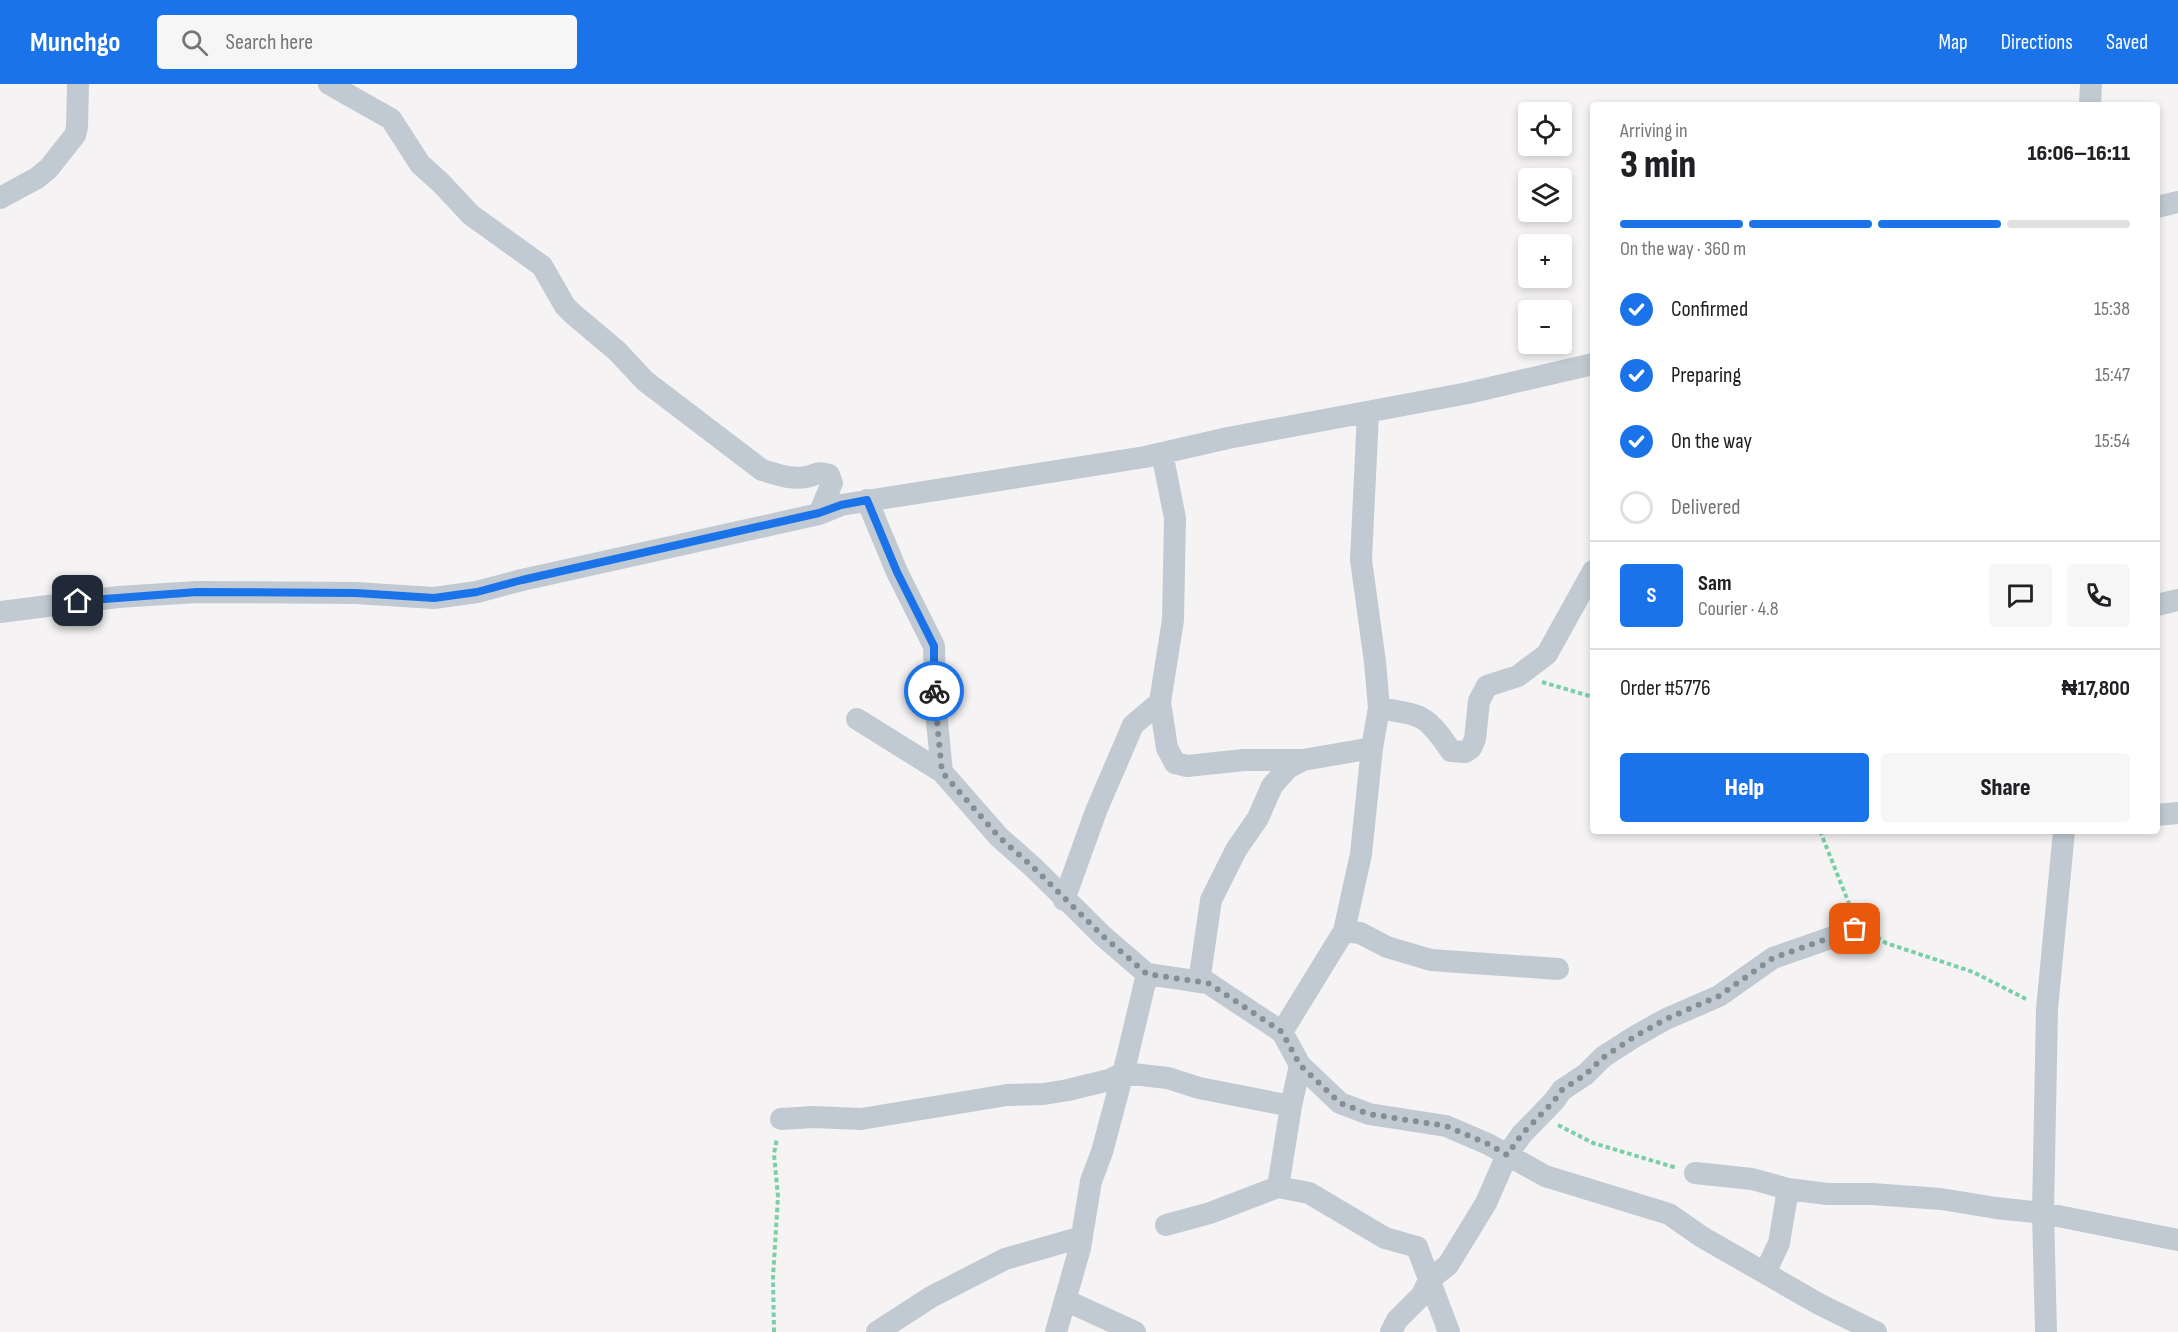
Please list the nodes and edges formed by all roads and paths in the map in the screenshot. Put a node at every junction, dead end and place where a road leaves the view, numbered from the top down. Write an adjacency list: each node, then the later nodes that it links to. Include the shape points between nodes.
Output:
1 (78, 84): 5 (street, via 75,135 49,168)
2 (329, 84): 12 (street, via 391,119 420,164 471,215 542,266 566,306 645,381 762,470 784,477 805,478 819,472 829,475 832,483)
3 (2091, 84): 4 (street)
4 (2090, 102)
5 (0, 198)
6 (2178, 202): 7 (street)
7 (2160, 206)
8 (1590, 365): 9 (street)
9 (1368, 413): 10 (street); 20 (street, via 1361,560)
10 (1162, 453): 11 (street); 19 (street, via 1175,518 1173,620)
11 (867, 500): 12 (street); 24 (street, via 934,646)
12 (819, 513): 16 (street, via 477,592 434,598 356,593 197,592 118,597)
13 (1590, 576): 17 (street, via 1547,654)
14 (2178, 600): 15 (street)
15 (2160, 604)
16 (0, 612)
17 (1518, 676): 18 (path); 20 (street, via 1487,686 1479,701 1475,739 1465,752 1451,752 1429,721 1419,715)
18 (1590, 696)
19 (1160, 702): 23 (street, via 1167,748 1175,763 1187,766 1244,760); 29 (street, via 1132,725)
20 (1379, 708): 22 (street)
21 (857, 719): 24 (street)
22 (1372, 748): 23 (street); 31 (street, via 1361,854)
23 (1303, 760): 34 (street, via 1288,768 1272,786 1211,900)
24 (942, 772): 29 (street, via 999,837)
25 (2178, 813): 26 (street)
26 (2160, 815)
27 (1821, 834): 30 (path)
28 (2064, 834): 35 (street)
29 (1064, 900): 33 (street)
30 (1862, 927): 35 (path, via 1886,943 1973,972); 40 (street, via 1773,958 1719,996 1634,1037 1562,1090)
31 (1344, 931): 32 (street, via 1360,933 1387,947 1431,960); 36 (street)
32 (1558, 969)
33 (1147, 974): 34 (street); 38 (street)
34 (1199, 982): 36 (street, via 1208,983)
35 (2047, 1009): 46 (street)
36 (1282, 1032): 37 (street)
37 (1300, 1065): 39 (street); 42 (street, via 1340,1103 1369,1114 1446,1126)
38 (1123, 1073): 39 (street, via 1167,1078); 41 (street, via 1068,1090 1007,1095 861,1119); 48 (street, via 1091,1181)
39 (1291, 1106): 44 (street)
40 (1539, 1115): 42 (street); 43 (path, via 1593,1143)
41 (781, 1119): 53 (path, via 774,1154 778,1197)
42 (1507, 1155): 50 (street, via 1545,1176 1669,1214); 51 (street, via 1463,1243 1448,1265)
43 (1695, 1173): 45 (street, via 1752,1179)
44 (1278, 1186): 47 (street, via 1210,1213); 51 (street, via 1309,1193 1385,1238 1418,1247)
45 (1788, 1189): 46 (street, via 1941,1199); 50 (street, via 1779,1243)
46 (2043, 1213): 49 (street); 60 (street)
47 (1166, 1225)
48 (1082, 1237): 52 (street); 54 (street, via 1005,1259 931,1297)
49 (2178, 1240)
50 (1765, 1274): 59 (street)
51 (1430, 1280): 57 (street); 58 (street)
52 (1065, 1300): 55 (street); 56 (street)
53 (774, 1332)
54 (877, 1332)
55 (1056, 1332)
56 (1135, 1332)
57 (1391, 1332)
58 (1449, 1332)
59 (1876, 1332)
60 (2046, 1332)

